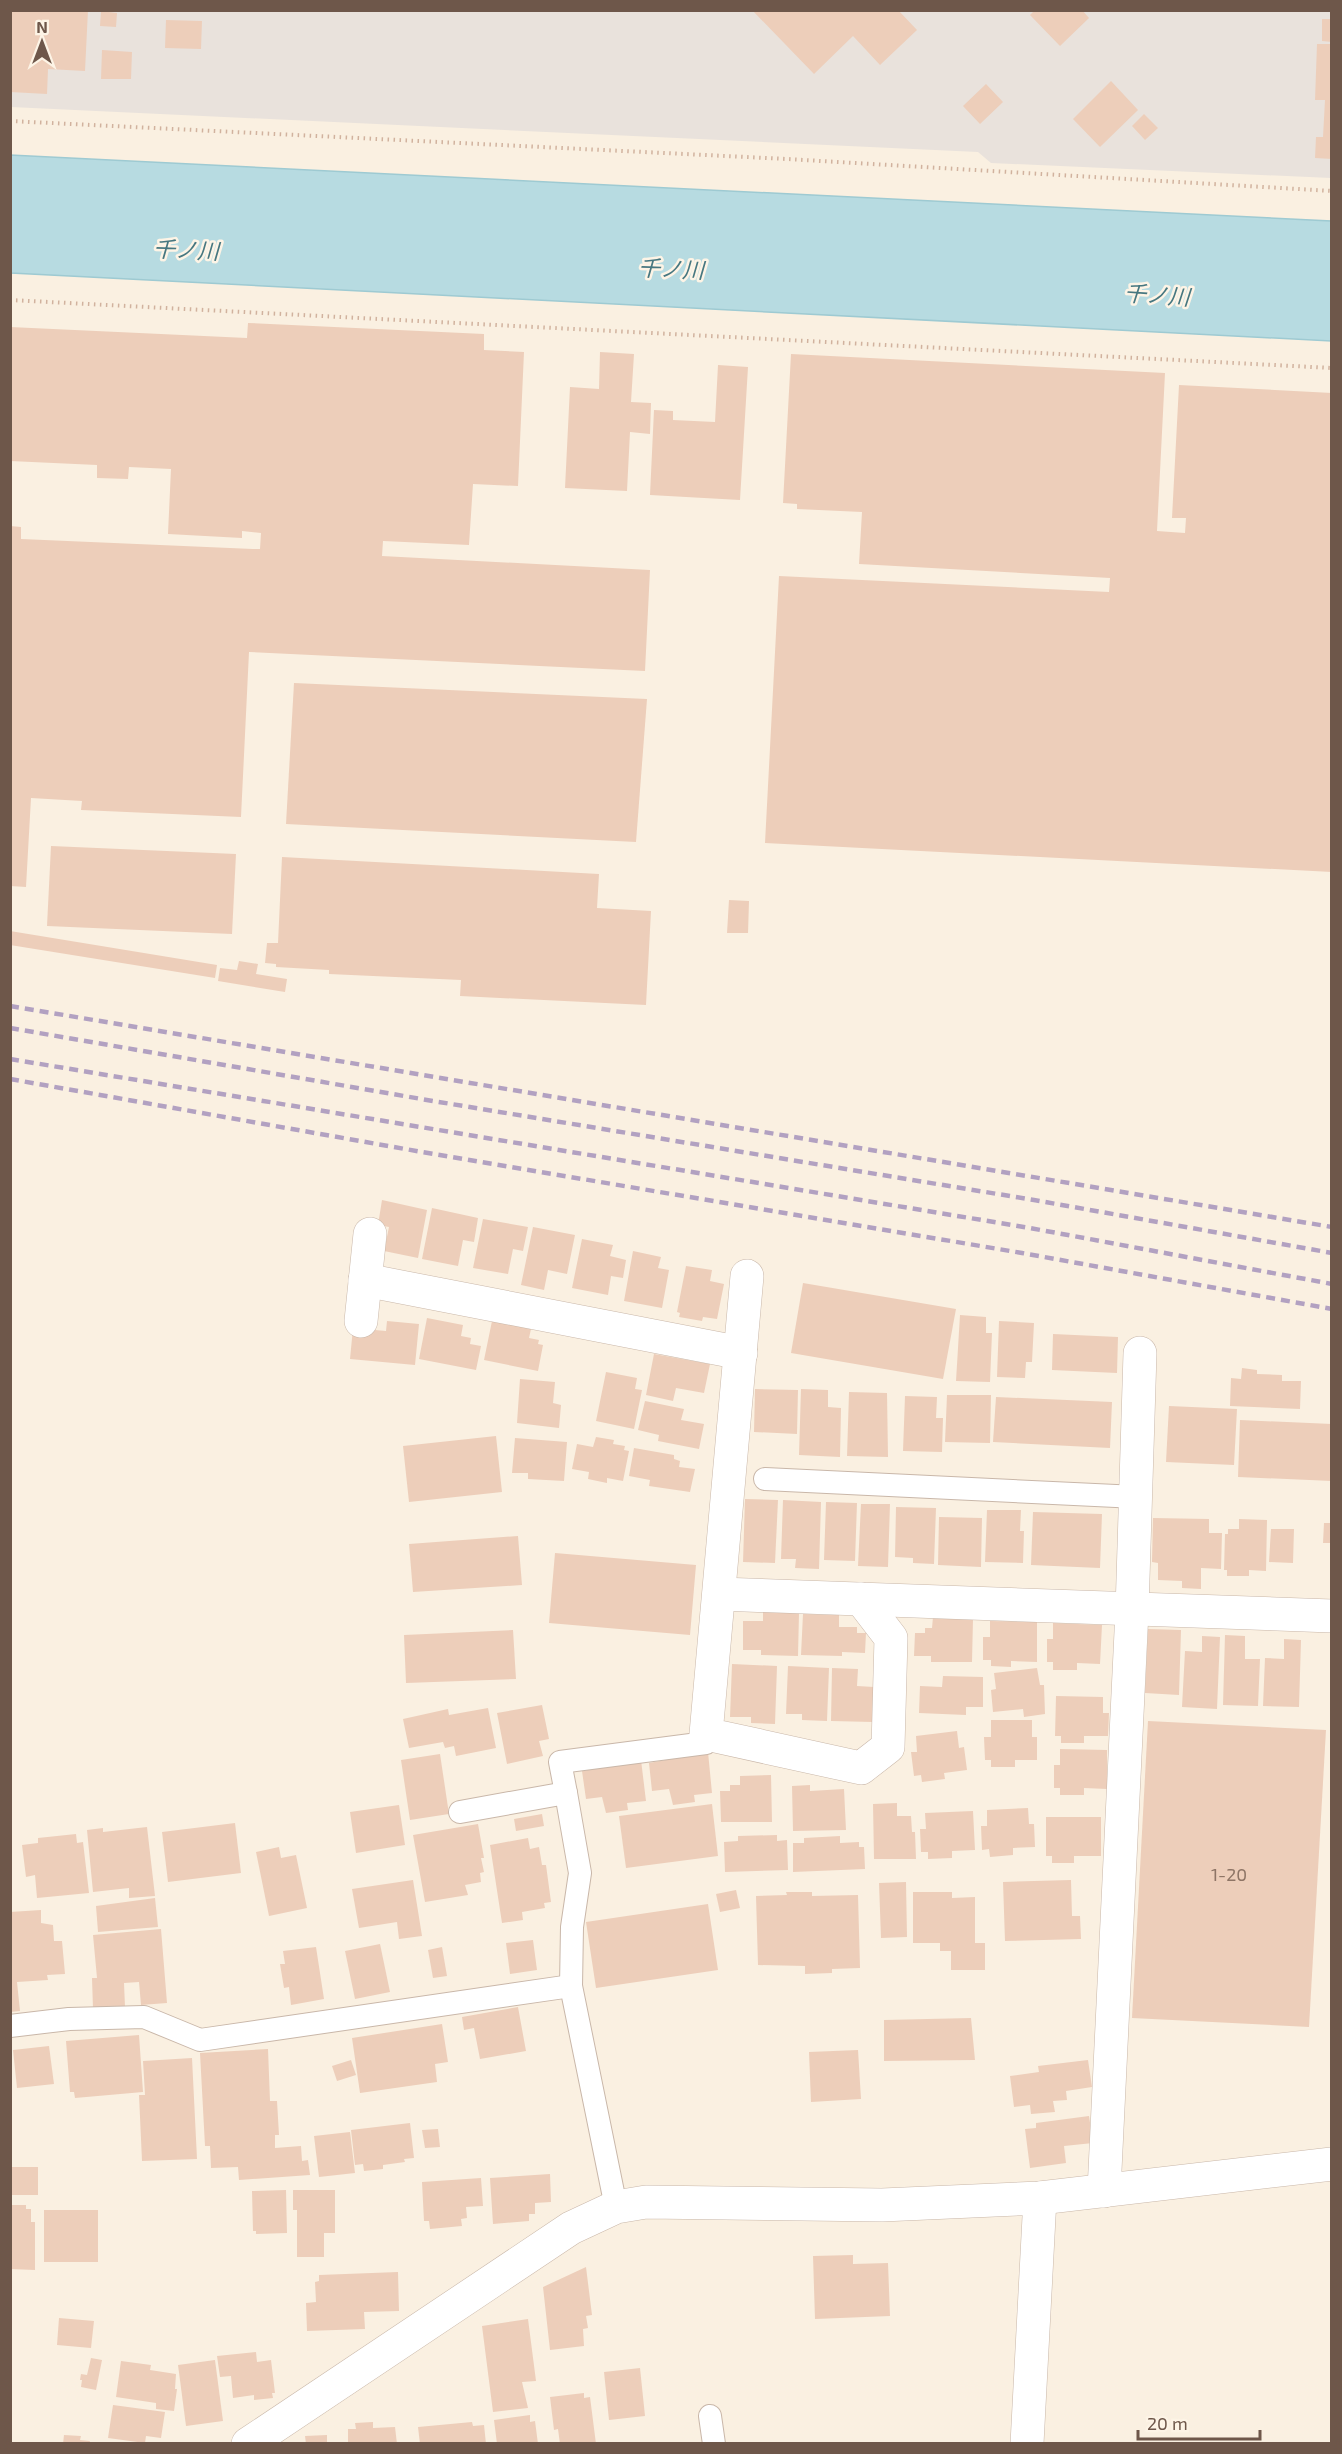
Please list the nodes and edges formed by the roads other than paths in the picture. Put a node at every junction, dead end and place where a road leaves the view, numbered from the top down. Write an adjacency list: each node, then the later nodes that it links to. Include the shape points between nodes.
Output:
1 (370, 1234): 3 (street)
2 (747, 1276): 5 (street)
3 (365, 1280): 4 (street); 5 (street)
4 (361, 1321)
5 (741, 1353): 9 (street)
6 (1140, 1353): 8 (street)
7 (765, 1479): 8 (lane)
8 (1137, 1497): 11 (street)
9 (719, 1594): 10 (street); 13 (street)
10 (861, 1599): 11 (street); 13 (street, via 891,1638 888,1747 861,1768)
11 (1132, 1611): 12 (street); 19 (street)
12 (1332, 1616)
13 (706, 1734): 14 (lane, via 706,1743 560,1762)
14 (566, 1793): 15 (lane); 16 (lane, via 580,1874 572,1927)
15 (460, 1812)
16 (571, 1986): 17 (lane, via 200,2040 144,2017 69,2019); 21 (lane)
17 (10, 2026)
18 (1332, 2164): 19 (street)
19 (1104, 2191): 20 (street)
20 (1040, 2198): 21 (street, via 882,2205 646,2202); 25 (street)
21 (616, 2207): 23 (street, via 571,2228)
22 (710, 2416): 24 (lane)
23 (248, 2444)
24 (714, 2444)
25 (1027, 2444)

